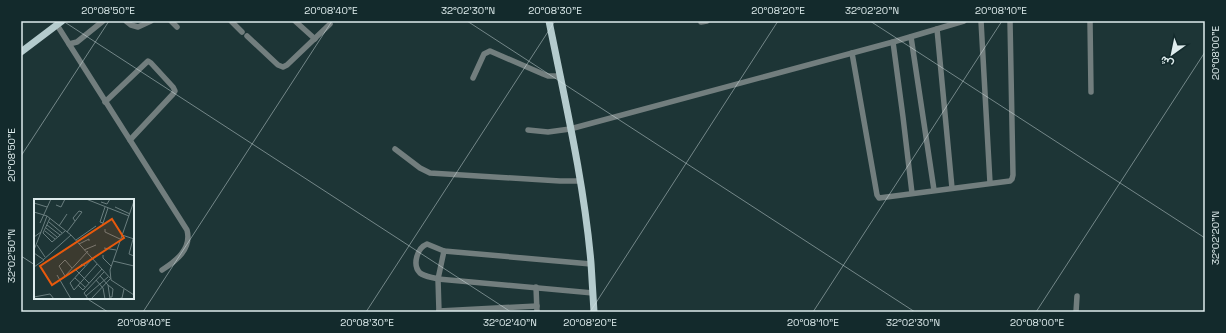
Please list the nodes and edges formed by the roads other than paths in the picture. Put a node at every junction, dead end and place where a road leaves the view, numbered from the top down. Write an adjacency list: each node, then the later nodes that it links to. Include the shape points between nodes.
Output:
1 (103, 21): 23 (street, via 77,42)
2 (126, 21): 3 (street, via 138,27)
3 (151, 21)
4 (171, 21): 16 (street)
5 (231, 21): 18 (street)
6 (295, 21): 21 (street)
7 (549, 21): 26 (main road)
8 (701, 21): 9 (street)
9 (707, 21)
10 (964, 21): 17 (street)
11 (981, 21): 35 (street)
12 (1010, 21): 35 (street, via 1013,175 1010,181)
13 (1090, 21): 28 (street)
14 (59, 23): 23 (street); 24 (main road)
15 (330, 24): 21 (street)
16 (177, 27)
17 (937, 29): 20 (street); 36 (street)
18 (242, 32)
19 (247, 36): 21 (street, via 283,67)
20 (911, 37): 22 (street); 37 (street)
21 (315, 40)
22 (893, 42): 25 (street); 38 (street)
23 (69, 44): 29 (street)
24 (21, 52)
25 (852, 53): 30 (street); 38 (street, via 877,195 879,198)
26 (560, 76): 27 (street, via 548,76 490,51 484,54); 30 (main road)
27 (473, 78)
28 (1091, 92)
29 (105, 102): 32 (street); 32 (street, via 148,61 175,90)
30 (570, 129): 31 (street, via 548,132); 34 (main road)
31 (528, 130)
32 (130, 140): 41 (street, via 188,232 187,244 182,254)
33 (395, 149): 34 (street, via 430,173)
34 (579, 181): 40 (main road)
35 (990, 183): 36 (street)
36 (952, 188): 37 (street)
37 (934, 190): 38 (street)
38 (912, 193)
39 (444, 251): 40 (street); 42 (street); 42 (street, via 427,244 418,252 416,265 419,271 424,276)
40 (591, 264): 44 (main road)
41 (162, 270)
42 (438, 279): 43 (street); 47 (street)
43 (536, 287): 44 (street); 46 (street)
44 (593, 293): 48 (main road)
45 (1077, 296): 49 (street)
46 (537, 309): 47 (street)
47 (439, 312)
48 (594, 312)
49 (1076, 312)

